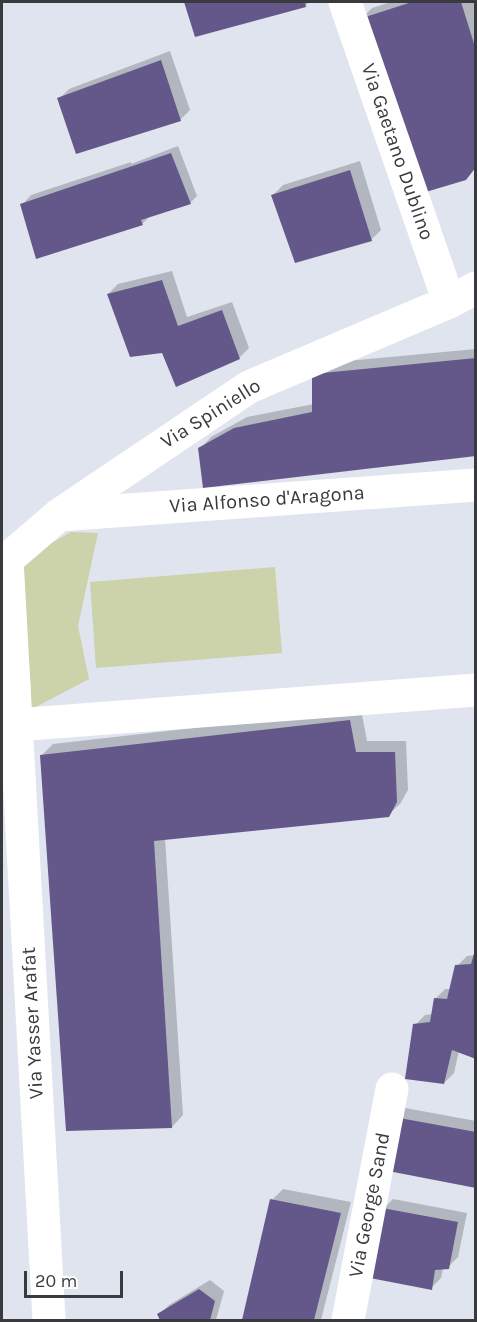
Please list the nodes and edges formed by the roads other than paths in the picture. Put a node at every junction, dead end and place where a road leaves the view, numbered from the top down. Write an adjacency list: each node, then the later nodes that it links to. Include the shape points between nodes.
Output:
1 (345, 2): 2 (street, Via Gaetano Dublino)
2 (462, 295): 4 (street, Via Spiniello, via 249,387)
3 (476, 486): 4 (street, Via Alfonso d'Aragona)
4 (59, 515): 5 (street, Via Spiniello)
5 (4, 561): 7 (street, Via Yasser Arafat)
6 (476, 690): 7 (street)
7 (16, 725): 9 (street, Via Yasser Arafat)
8 (392, 1089): 10 (street, Via George Sand)
9 (49, 1320)
10 (348, 1320)

